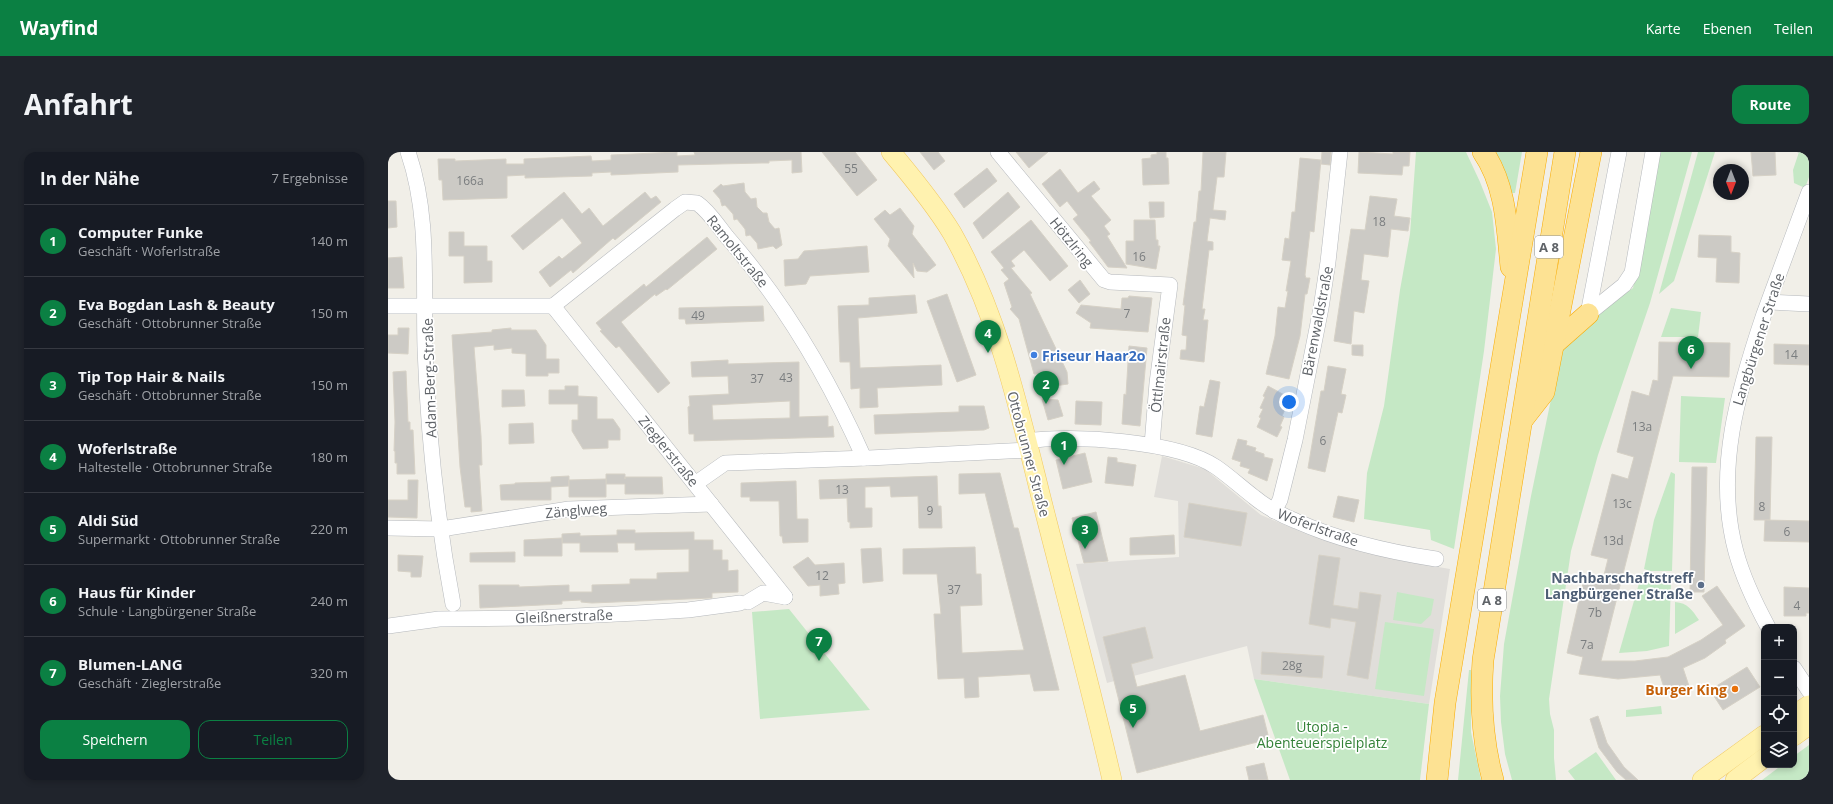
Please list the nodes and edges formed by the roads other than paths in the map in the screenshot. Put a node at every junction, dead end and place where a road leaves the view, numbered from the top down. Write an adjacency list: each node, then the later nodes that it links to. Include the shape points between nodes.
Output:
1 (408, 152): 17 (street, Adam-Berg-Straße, via 422,215)
2 (891, 152): 22 (main road, Ottobrunner Straße, via 951,232 967,262 1005,363)
3 (998, 152): 12 (street, Hötzlring, via 1104,280)
4 (1340, 152): 27 (street, Bärenwaldstraße, via 1322,308 1280,500)
5 (1483, 152): 13 (highway, via 1499,186 1506,221)
6 (1537, 152): 13 (highway, A 8)
7 (1565, 152): 21 (highway, A 8)
8 (1591, 152): 20 (highway)
9 (1619, 152): 19 (street)
10 (1653, 152): 19 (street, via 1632,273 1624,285)
11 (1809, 192): 14 (street, Langbürgener Straße)
12 (1170, 285): 23 (street, Öttlmairstraße)
13 (1514, 296): 44 (highway, A 8, via 1445,703)
14 (1769, 302): 15 (street); 33 (street, Langbürgener Straße, via 1737,399 1727,466 1730,524 1736,552)
15 (1809, 304)
16 (388, 306): 17 (street)
17 (426, 306): 18 (street); 29 (street, Adam-Berg-Straße, via 425,347 434,477)
18 (553, 306): 24 (street, Ramoltstraße, via 675,209 685,202 697,203 733,243 781,306 834,395); 25 (street, Zieglerstraße)
19 (1588, 314): 20 (highway)
20 (1554, 344): 21 (highway, via 1544,392)
21 (1521, 421): 45 (highway, A 8, via 1483,660 1484,742)
22 (1028, 445): 23 (street, Woferlstraße, via 1051,438); 24 (street, Woferlstraße); 43 (main road, Ottobrunner Straße, via 1089,680)
23 (1152, 445): 27 (street, Woferlstraße, via 1216,466)
24 (866, 458): 25 (street, Woferlstraße, via 725,463)
25 (695, 484): 26 (street, Zieglerstraße)
26 (711, 504): 29 (street, Zänglweg, via 569,509); 31 (street, Zieglerstraße)
27 (1274, 511): 30 (street, Woferlstraße, via 1332,535)
28 (388, 528): 29 (street, Zänglweg)
29 (441, 529): 32 (street, Adam-Berg-Straße)
30 (1436, 559)
31 (785, 596): 34 (street, Gleißnerstraße, via 763,593 744,602 688,610 438,620)
32 (453, 604)
33 (1766, 624)
34 (388, 626)
35 (1797, 673): 36 (street)
36 (1809, 691)
37 (1809, 705): 38 (main road)
38 (1797, 713)
39 (1809, 724): 40 (main road)
40 (1797, 734)
41 (1761, 737): 46 (main road)
42 (1761, 760): 47 (main road)
43 (1112, 780)
44 (1437, 780)
45 (1493, 780)
46 (1702, 780)
47 (1735, 780)

